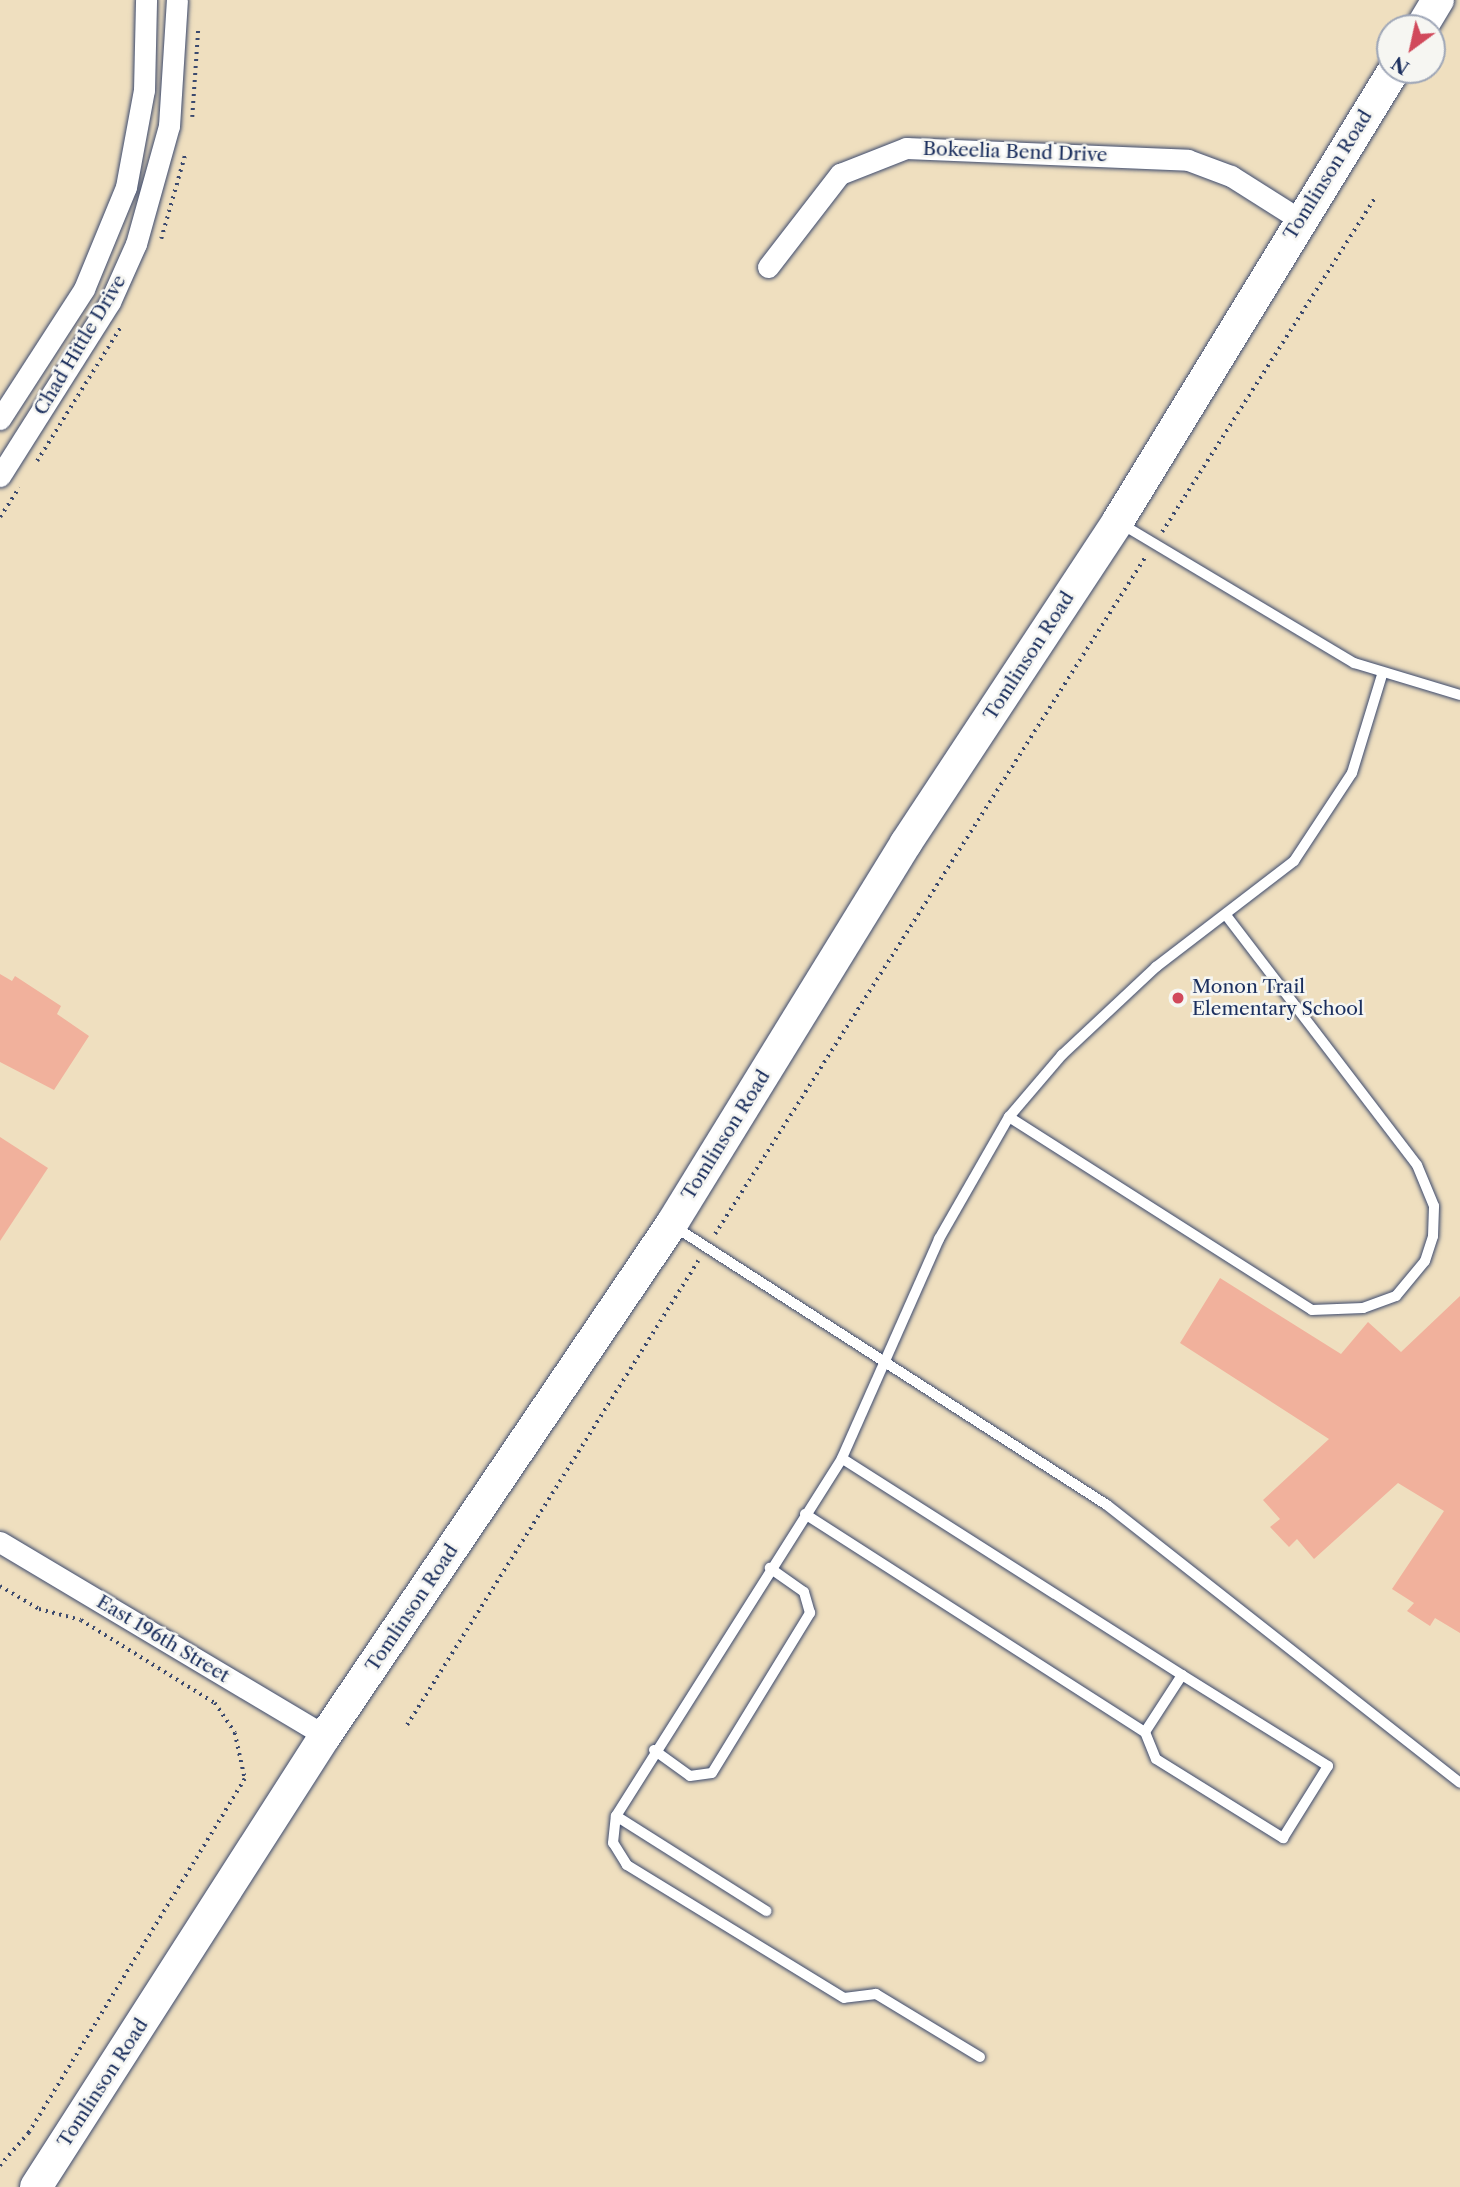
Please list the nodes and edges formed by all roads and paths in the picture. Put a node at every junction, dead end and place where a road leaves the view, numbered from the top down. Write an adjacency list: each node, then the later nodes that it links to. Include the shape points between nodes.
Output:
1 (146, 0): 7 (street, Chad Hittle Drive, via 144,90 126,187 84,289)
2 (177, 0): 8 (street, Chad Hittle Drive, via 169,126 136,244 110,302)
3 (1385, 84): 5 (street, Tomlinson Road)
4 (1375, 198): 10 (path)
5 (1299, 219): 6 (street, Bokeelia Bend Drive, via 1231,176 1188,160 906,148 840,174); 9 (street, Tomlinson Road)
6 (768, 267)
7 (0, 419)
8 (0, 476)
9 (1118, 522): 10 (lane); 15 (street, Tomlinson Road, via 906,842)
10 (1154, 543): 11 (lane); 16 (path)
11 (1381, 675): 12 (lane); 13 (lane, via 1352,773 1340,793 1294,861)
12 (1460, 695)
13 (1226, 915): 14 (lane, via 1156,967 1062,1055); 14 (lane, via 1417,1165 1434,1206 1433,1236 1425,1261 1396,1296 1363,1308 1312,1310)
14 (1009, 1117): 17 (lane, via 939,1239)
15 (671, 1225): 16 (lane); 26 (street, Tomlinson Road)
16 (706, 1248): 17 (lane); 24 (path)
17 (883, 1359): 18 (lane, via 873,1399); 28 (lane, via 1107,1505)
18 (842, 1458): 19 (lane); 23 (lane)
19 (805, 1514): 21 (lane); 25 (lane)
20 (0, 1542): 26 (street, East 196th Street)
21 (770, 1569): 27 (lane); 27 (lane, via 804,1592 810,1613 712,1773 690,1776)
22 (0, 1586): 32 (path, via 39,1609 81,1620 215,1703 234,1733 245,1779 29,2133)
23 (1182, 1675): 25 (lane); 25 (lane, via 1328,1766 1283,1838 1156,1759)
24 (407, 1725)
25 (1145, 1732)
26 (325, 1736): 33 (street, Tomlinson Road)
27 (654, 1750): 29 (lane)
28 (1460, 1783)
29 (616, 1816): 30 (lane); 31 (lane, via 614,1843 627,1865 844,1998 876,1994)
30 (766, 1911)
31 (979, 2057)
32 (0, 2166)
33 (36, 2187)

